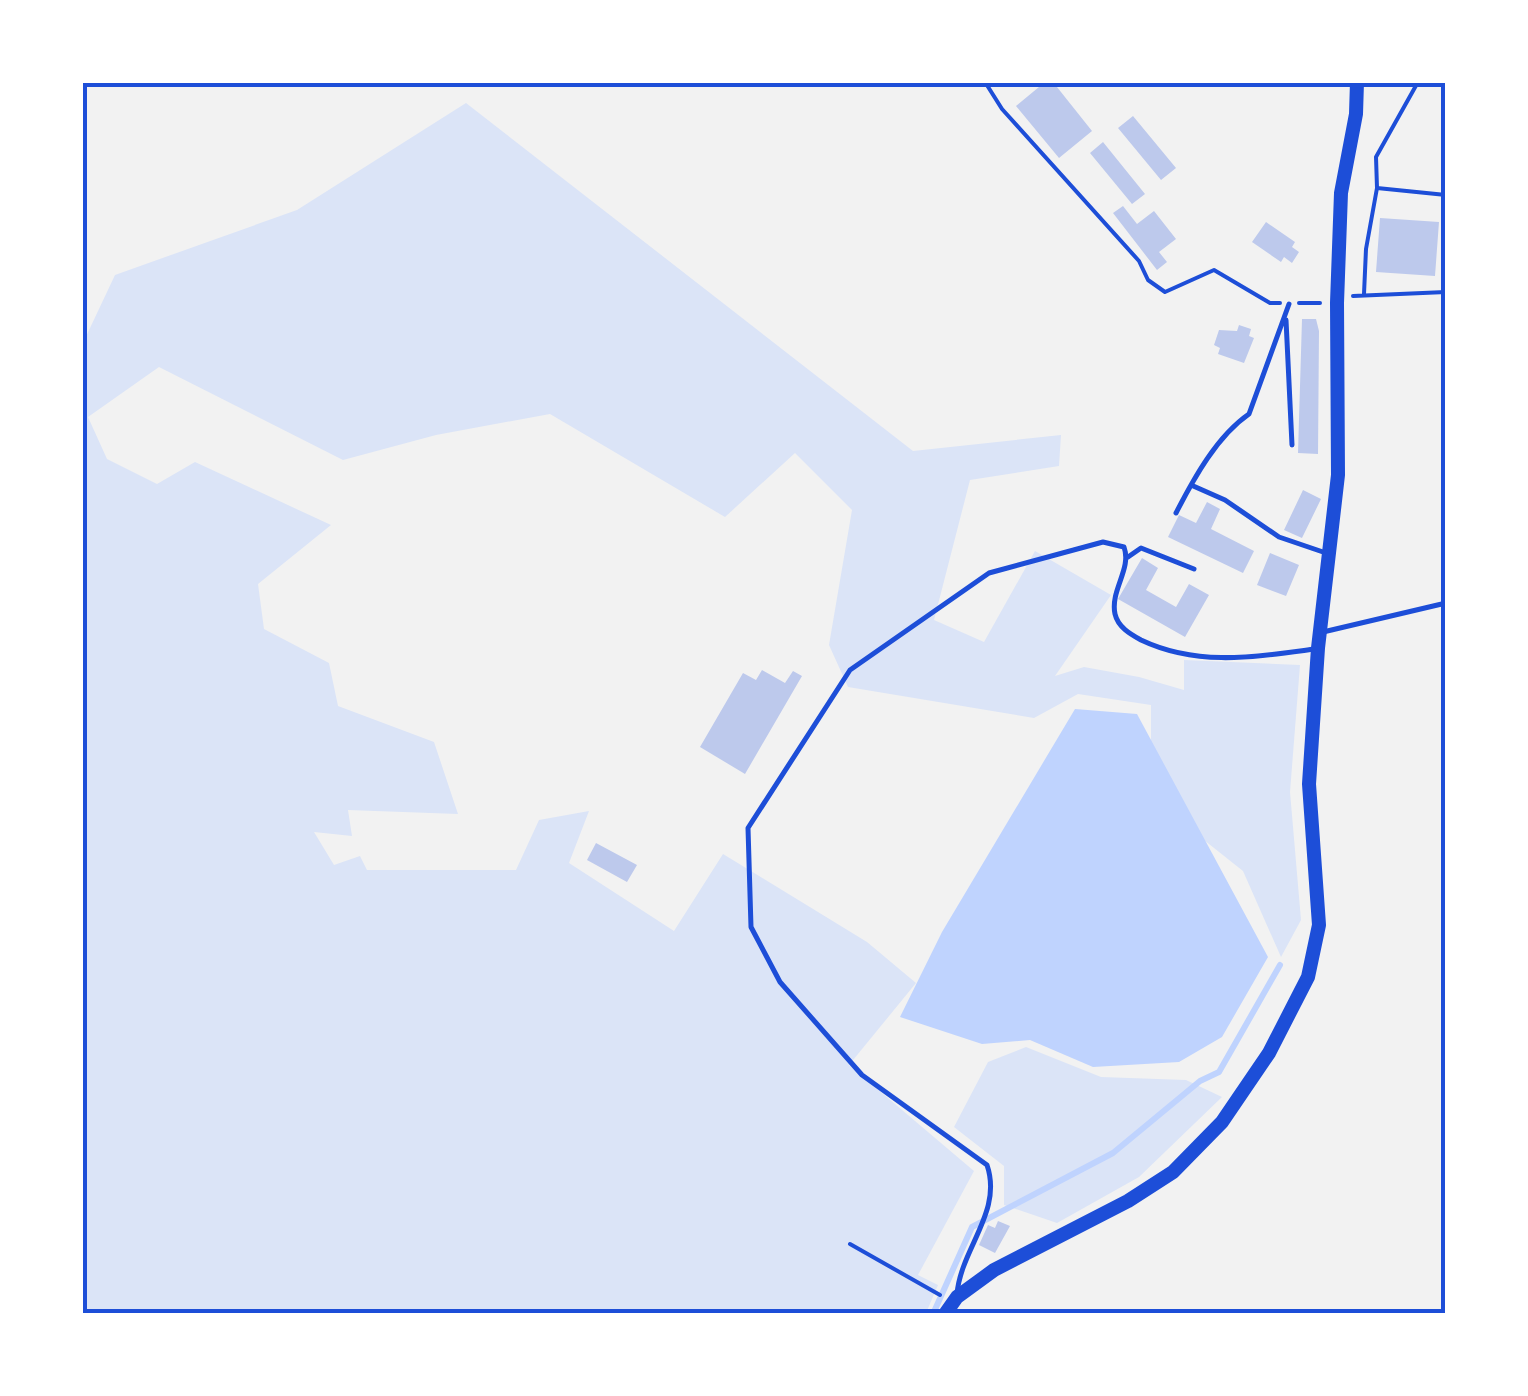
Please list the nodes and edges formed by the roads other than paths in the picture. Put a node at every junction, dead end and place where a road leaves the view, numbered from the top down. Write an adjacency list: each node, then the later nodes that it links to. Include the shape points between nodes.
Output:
1 (1356, 82): 7 (street, via 1342,192 1338,474)
2 (1290, 304): 3 (lane)
3 (1286, 317): 4 (lane); 5 (lane, via 1249,414 1234,424)
4 (1292, 445)
5 (1191, 485): 6 (lane); 7 (lane, via 1279,537)
6 (1176, 513)
7 (1328, 554): 11 (street)
8 (1128, 557): 9 (lane, via 1141,548); 11 (lane, via 1115,616 1127,633 1162,650 1218,659); 12 (lane, via 1124,547 1103,542 989,573 850,670 748,828 751,928 780,982 862,1075 987,1166 990,1204)
9 (1194, 569)
10 (1446, 602): 11 (lane)
11 (1319, 641): 12 (street, via 1310,784 1319,925 1308,977 1269,1054 1222,1122 1173,1172 994,1270)
12 (952, 1304)

